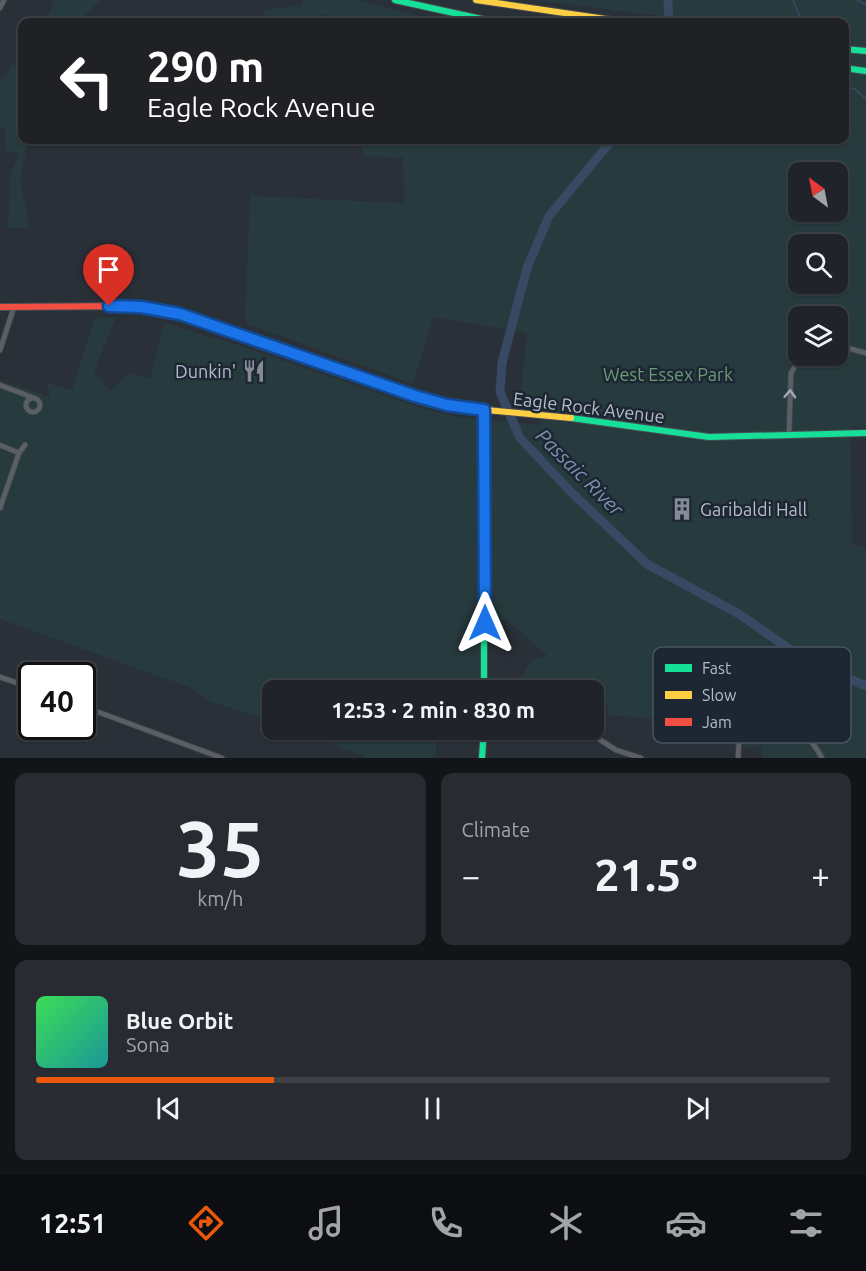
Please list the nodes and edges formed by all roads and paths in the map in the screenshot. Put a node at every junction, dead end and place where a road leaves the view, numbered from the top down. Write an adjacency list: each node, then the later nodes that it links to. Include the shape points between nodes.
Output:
1 (4, 0): 4 (street)
2 (395, 0): 5 (main road)
3 (476, 0): 6 (main road)
4 (0, 8)
5 (477, 18)
6 (599, 18)
7 (849, 49): 8 (main road)
8 (866, 51)
9 (849, 69): 10 (main road)
10 (866, 71)
11 (0, 307): 12 (main road, Eagle Rock Avenue)
12 (14, 307): 14 (street); 19 (main road, Eagle Rock Avenue, via 131,306 166,311 415,396)
13 (848, 348): 15 (street)
14 (0, 350)
15 (866, 353)
16 (794, 366): 21 (street, one-way to 16)
17 (0, 385): 18 (street)
18 (34, 398)
19 (480, 409): 21 (main road, Eagle Rock Avenue, via 709,437); 27 (main road)
20 (866, 433): 21 (main road, Eagle Rock Avenue)
21 (789, 435)
22 (0, 445): 24 (street)
23 (25, 445): 24 (street)
24 (19, 453): 25 (street)
25 (0, 508)
26 (0, 677): 28 (street)
27 (484, 680)
28 (18, 683)
29 (96, 711): 34 (street)
30 (483, 740): 35 (main road)
31 (600, 740): 36 (street)
32 (740, 743): 37 (street)
33 (812, 743): 38 (street)
34 (222, 758)
35 (482, 758)
36 (641, 758)
37 (738, 758)
38 (822, 758)

